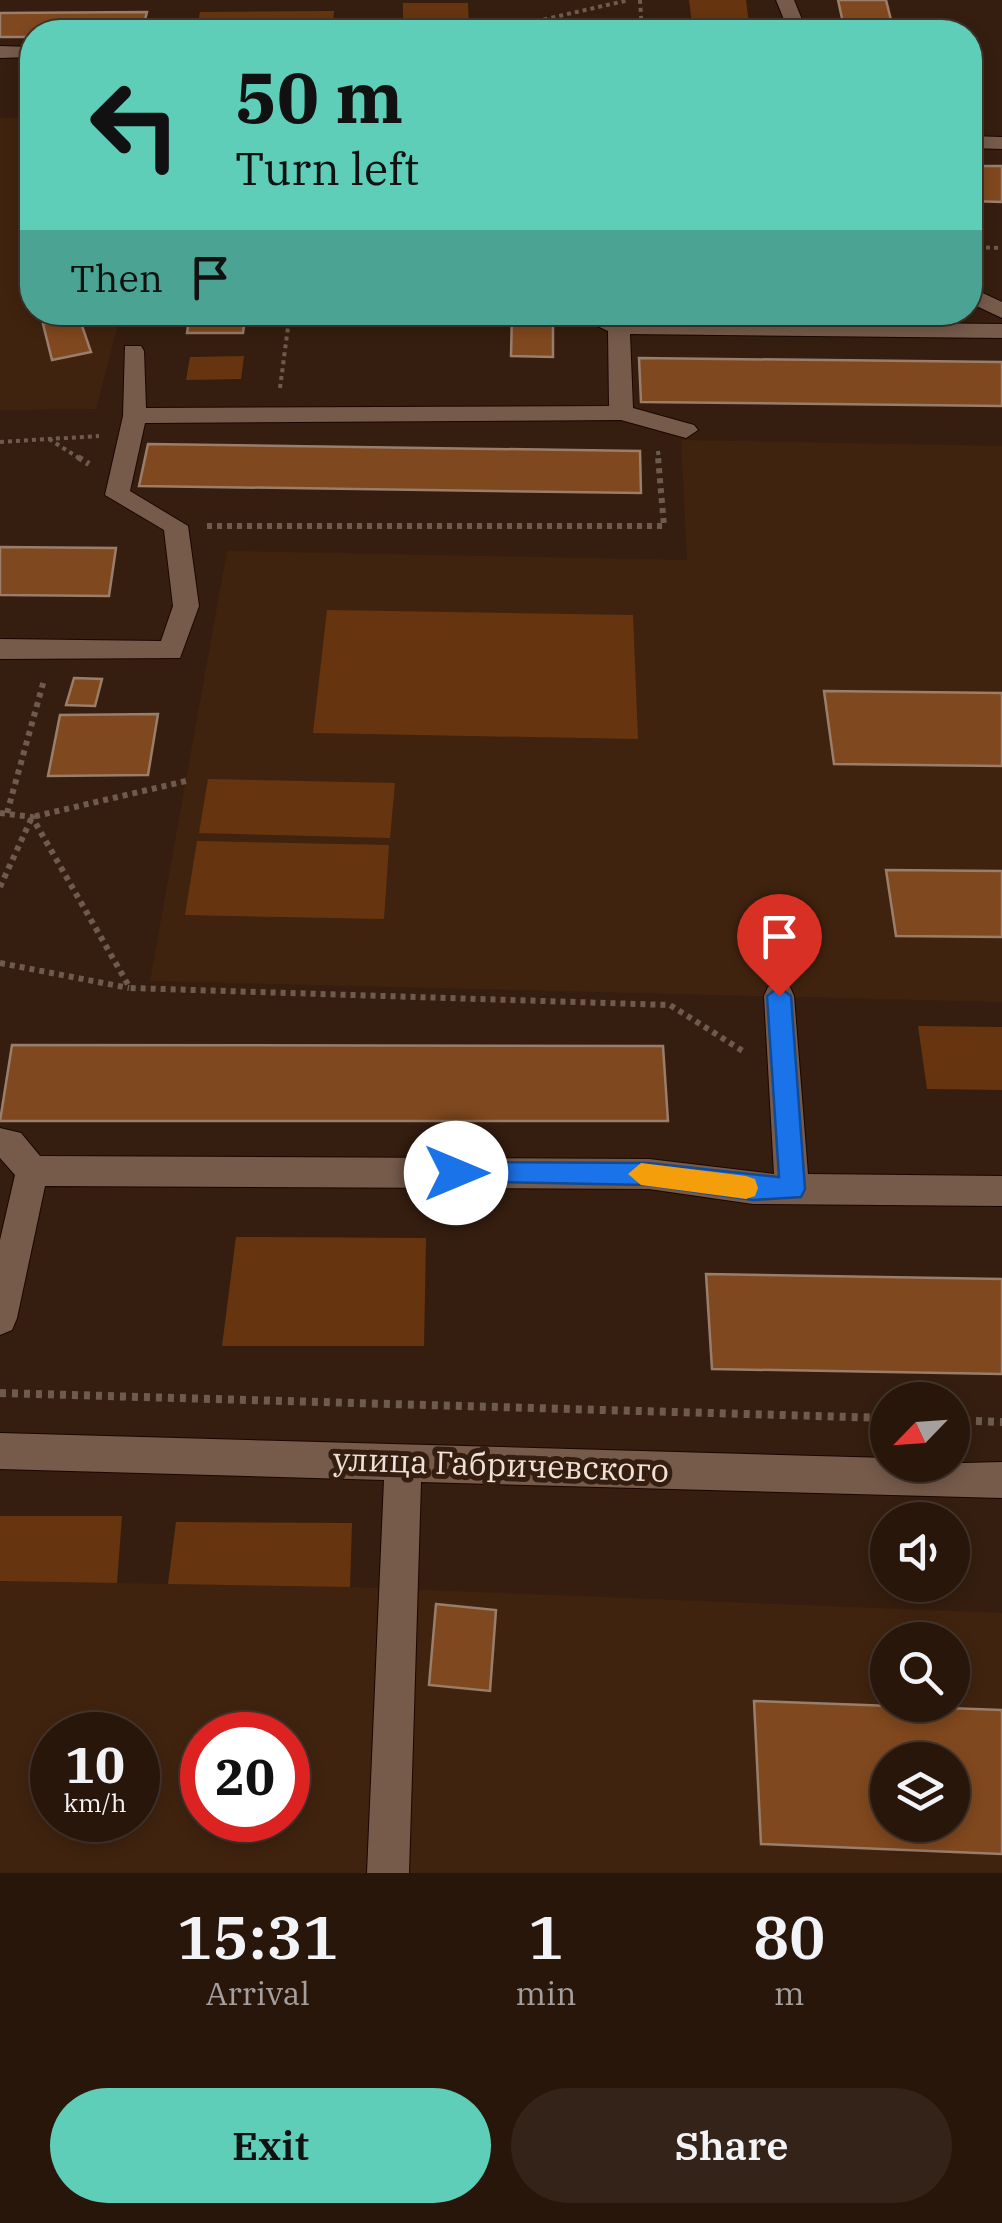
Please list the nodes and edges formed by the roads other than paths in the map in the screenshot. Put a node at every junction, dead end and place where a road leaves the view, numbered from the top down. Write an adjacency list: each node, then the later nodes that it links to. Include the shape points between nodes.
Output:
1 (614, 325): 2 (street)
2 (620, 327): 3 (street); 5 (street)
3 (1002, 331)
4 (133, 351): 6 (street)
5 (622, 413): 6 (street); 7 (street)
6 (132, 426): 8 (street, via 117,495 176,526 186,606 171,651)
7 (686, 430)
8 (0, 649)
9 (779, 996): 12 (street)
10 (0, 1143): 11 (street, via 10,1143)
11 (32, 1171): 12 (street, via 648,1174); 14 (street)
12 (792, 1189): 13 (street)
13 (1002, 1191)
14 (0, 1318)
15 (0, 1451): 16 (street, улица Габричевского)
16 (403, 1460): 17 (street, улица Габричевского); 18 (street)
17 (1002, 1480)
18 (388, 1873)

